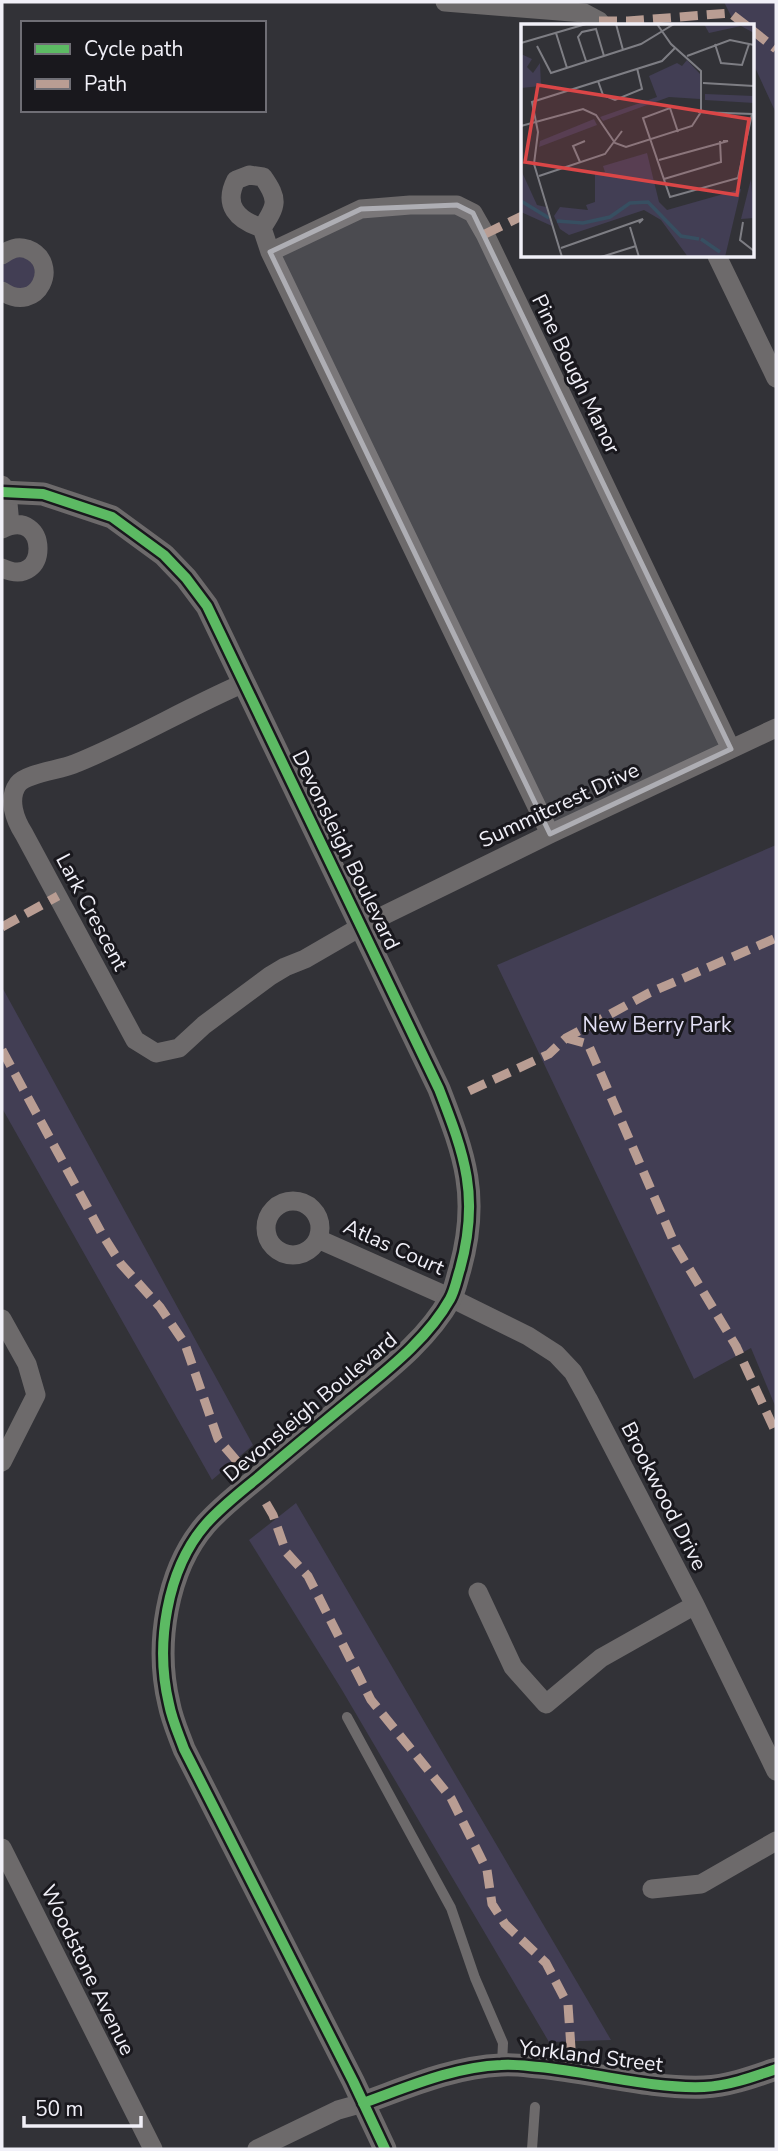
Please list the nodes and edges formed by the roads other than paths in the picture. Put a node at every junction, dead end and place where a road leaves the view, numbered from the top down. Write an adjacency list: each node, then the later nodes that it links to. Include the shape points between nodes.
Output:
1 (445, 2): 2 (street, via 584,13)
2 (601, 24)
3 (262, 228): 4 (street)
4 (270, 252): 14 (street, Pine Bough Manor, via 361,209 457,205 473,213); 15 (street)
5 (2, 256): 7 (street, via 22,248 40,258 44,268 40,288 32,295 12,297)
6 (717, 257): 8 (street)
7 (2, 291)
8 (776, 377)
9 (4, 489): 10 (street); 12 (street, Devonsleigh Boulevard, via 43,494 112,517 164,555 207,606)
10 (6, 527): 11 (street, via 29,529 39,545 35,563 28,569 10,572)
11 (2, 568)
12 (243, 683): 16 (street, Devonsleigh Boulevard); 16 (street, Lark Crescent, via 103,752 23,779 12,800 15,821 135,1040 156,1053 179,1048 270,976)
13 (776, 728): 14 (street, Summitcrest Drive)
14 (731, 749): 15 (street, Summitcrest Drive)
15 (550, 834): 16 (street, Summitcrest Drive)
16 (362, 926): 18 (street, Devonsleigh Boulevard, via 439,1089 468,1180 470,1212)
17 (318, 1239): 18 (street, Atlas Court)
18 (451, 1298): 22 (street, Brookwood Drive, via 547,1348 573,1373); 30 (street, Devonsleigh Boulevard, via 395,1364 238,1492 205,1525 184,1559 165,1627 163,1663 169,1704 184,1749)
19 (2, 1318): 20 (street, via 27,1364 36,1395)
20 (2, 1462)
21 (478, 1592): 22 (street, via 513,1667 546,1704 601,1658)
22 (695, 1605): 24 (street, Brookwood Drive)
23 (348, 1717): 28 (lane, via 451,1908 503,2043)
24 (776, 1771)
25 (776, 1841): 27 (street, via 701,1884)
26 (2, 1848): 32 (street, Woodstone Avenue)
27 (652, 1889)
28 (502, 2064): 29 (street, Yorkland Street, via 705,2087); 30 (street, Yorkland Street, via 437,2075)
29 (776, 2069)
30 (363, 2103): 33 (street, via 338,2110); 34 (street, Devonsleigh Boulevard)
31 (535, 2107): 35 (lane)
32 (153, 2149)
33 (257, 2149)
34 (385, 2149)
35 (532, 2149)

